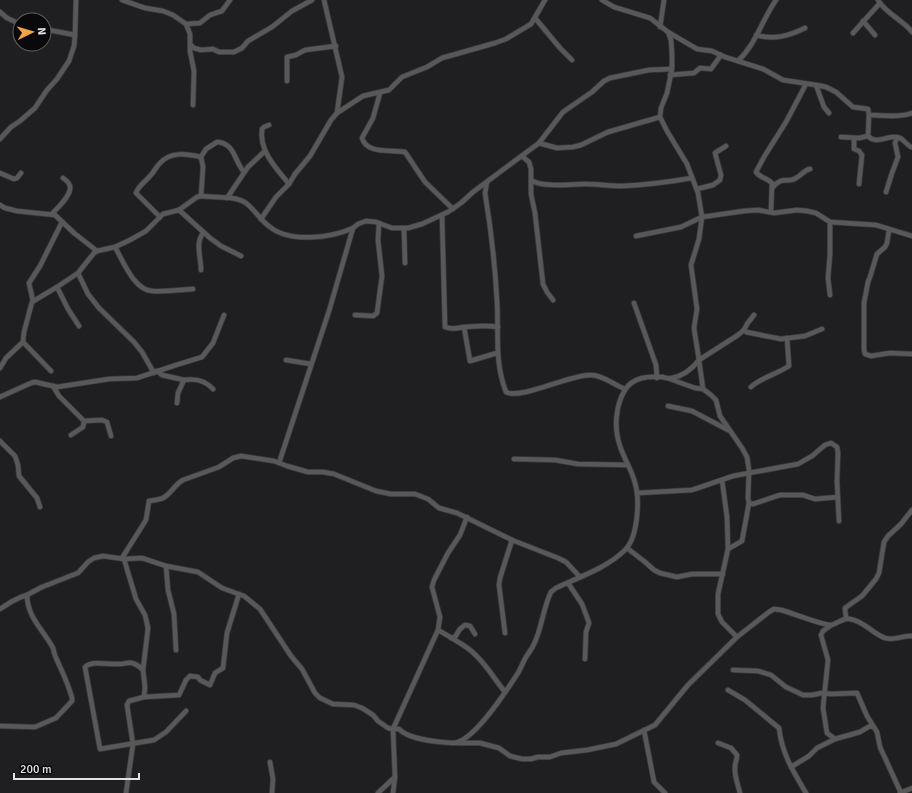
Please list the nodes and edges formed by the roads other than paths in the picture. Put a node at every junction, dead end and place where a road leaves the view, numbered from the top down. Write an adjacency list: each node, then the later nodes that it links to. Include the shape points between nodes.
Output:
1 (76, 0): 22 (street)
2 (122, 0): 15 (street, via 163,11)
3 (230, 0): 15 (street, via 222,11 210,15 200,23)
4 (312, 0): 25 (street, via 234,52 201,50)
5 (324, 0): 26 (street)
6 (545, 0): 12 (street)
7 (603, 0): 16 (street, via 614,7 650,18)
8 (664, 0): 16 (street)
9 (776, 0): 23 (street)
10 (879, 2): 14 (street); 20 (street)
11 (0, 12): 13 (street)
12 (535, 18): 28 (street); 35 (street, via 528,26 502,41 442,58 406,75 389,90)
13 (12, 20)
14 (863, 21): 21 (street); 24 (street)
15 (186, 24): 25 (street)
16 (660, 27): 19 (street)
17 (806, 28): 23 (street, via 784,37)
18 (52, 31): 22 (street)
19 (668, 32): 27 (street, via 696,49 712,50); 30 (street)
20 (912, 32)
21 (853, 33)
22 (75, 35): 44 (street, via 72,54 57,79 35,108)
23 (756, 35): 29 (street, via 746,53)
24 (874, 35)
25 (191, 45): 36 (street)
26 (336, 46): 32 (street, via 305,50 287,57); 37 (street, via 342,77)
27 (721, 55): 29 (street); 31 (street, via 711,69 700,68 694,73)
28 (572, 60)
29 (738, 61): 33 (street, via 763,69 783,80)
30 (672, 69): 31 (street); 50 (street, via 649,70 605,80 563,112)
31 (670, 75): 41 (street)
32 (287, 80)
33 (806, 84): 34 (street); 66 (street, via 756,172 769,180)
34 (816, 84): 38 (street); 40 (street, via 836,92 852,107 868,109)
35 (380, 93): 37 (street, via 363,96); 72 (street, via 362,138 364,142 378,150 405,152 425,182)
36 (193, 105)
37 (337, 113): 64 (street)
38 (829, 114)
39 (912, 114): 40 (street)
40 (869, 115): 45 (street)
41 (660, 117): 50 (street, via 608,132 572,147 557,148); 61 (street, via 685,158)
42 (269, 125): 53 (street, via 262,131)
43 (0, 129): 44 (street)
44 (6, 132): 49 (street)
45 (868, 136): 47 (street); 48 (street, via 872,140)
46 (841, 137): 47 (street)
47 (854, 138): 65 (street, via 854,149 862,156)
48 (897, 138): 52 (street); 68 (street, via 895,143 898,157)
49 (0, 139)
50 (539, 143): 55 (street)
51 (726, 146): 67 (street, via 715,153 720,180 713,185)
52 (911, 147)
53 (265, 151): 57 (street); 64 (street)
54 (201, 157): 57 (street, via 210,146 221,142 229,147); 69 (street); 77 (street, via 185,154 171,156 160,163 137,189 136,192)
55 (523, 157): 62 (street, via 529,162); 63 (street)
56 (810, 168): 66 (street, via 793,180 782,180)
57 (244, 172): 70 (street)
58 (0, 173): 59 (street, via 14,179)
59 (21, 173)
60 (63, 178): 75 (street, via 69,184 70,190)
61 (692, 178): 62 (street, via 623,186 559,185 536,183); 67 (street)
62 (531, 180): 98 (street, via 543,284)
63 (486, 182): 72 (street); 106 (street)
64 (289, 184): 79 (street, via 276,197)
65 (858, 184)
66 (772, 187): 74 (street)
67 (697, 189): 78 (street)
68 (886, 192)
69 (201, 196): 70 (street); 73 (street)
70 (227, 198): 79 (street, via 245,203)
71 (0, 205): 75 (street, via 17,211)
72 (453, 209): 76 (street)
73 (179, 210): 77 (street); 86 (street)
74 (771, 212): 78 (street, via 744,210); 81 (street, via 807,211 816,213)
75 (52, 214): 80 (street)
76 (442, 215): 84 (street); 105 (street, via 445,327)
77 (160, 217): 89 (street, via 146,231)
78 (702, 217): 87 (street, via 681,227); 114 (street, via 691,265 697,309 694,328)
79 (261, 219): 83 (street, via 273,230 294,236 320,236)
80 (62, 222): 90 (street); 99 (street, via 29,284)
81 (830, 222): 85 (street, via 869,224); 97 (street)
82 (379, 223): 83 (street, via 366,221); 84 (street); 102 (street, via 382,276 377,313 373,316)
83 (353, 228): 115 (street)
84 (404, 229): 92 (street)
85 (889, 230): 88 (street); 112 (street, via 887,243 877,254 868,282 864,303 864,350 869,356 890,353)
86 (203, 233): 91 (street); 93 (street, via 198,246)
87 (636, 236)
88 (912, 236)
89 (115, 247): 90 (street); 96 (street, via 132,277 144,288 151,291)
90 (97, 251): 94 (street)
91 (241, 256)
92 (405, 263)
93 (202, 270)
94 (78, 273): 95 (street); 118 (street, via 88,294 99,308 134,342)
95 (57, 287): 99 (street); 104 (street)
96 (193, 289)
97 (830, 295)
98 (553, 300)
99 (34, 301): 110 (street, via 30,305)
100 (634, 303): 119 (street, via 656,364)
101 (224, 315): 118 (street, via 214,343 205,355)
102 (355, 315)
103 (754, 315): 108 (street)
104 (79, 326)
105 (464, 327): 106 (street); 111 (street, via 470,360)
106 (498, 327): 111 (street)
107 (822, 329): 109 (street, via 805,336)
108 (744, 330): 109 (street, via 780,339); 114 (street)
109 (786, 338): 123 (street, via 789,366)
110 (23, 342): 116 (street, via 6,358); 117 (street)
111 (497, 353): 126 (street, via 504,387 506,392 511,394 592,375)
112 (912, 354)
113 (286, 360): 115 (street)
114 (699, 360): 120 (street, via 680,376); 124 (street)
115 (310, 364): 136 (street)
116 (0, 368)
117 (51, 371)
118 (156, 372): 121 (street); 122 (street, via 137,378)
119 (657, 378): 120 (street); 126 (street, via 644,377 635,380)
120 (670, 378): 124 (street, via 695,388)
121 (184, 380): 125 (street, via 196,378); 128 (street)
122 (53, 386): 127 (street, via 31,383); 130 (street, via 59,396)
123 (750, 386)
124 (703, 388): 131 (street, via 716,400 720,416)
125 (213, 389)
126 (625, 389): 137 (street, via 618,406 617,426 620,446)
127 (0, 397)
128 (177, 403)
129 (668, 406): 131 (street, via 692,411)
130 (84, 421): 132 (street, via 83,428); 133 (street, via 107,422)
131 (730, 430): 138 (street, via 745,453)
132 (71, 435)
133 (111, 436)
134 (0, 441): 143 (street, via 14,456 19,476 37,498)
135 (514, 459): 137 (street)
136 (279, 463): 145 (street, via 308,472 340,475 376,491 415,494 428,499 439,508); 150 (street, via 238,457 180,482 162,499 149,501 146,520)
137 (628, 465): 140 (street, via 634,477)
138 (750, 474): 139 (street); 141 (street, via 803,462 825,444 831,443 838,449); 142 (street)
139 (722, 480): 140 (street, via 692,490); 149 (street)
140 (637, 493): 148 (street, via 636,529)
141 (838, 497): 142 (street, via 815,499 802,495 780,495); 146 (street)
142 (749, 503): 149 (street, via 742,541)
143 (40, 507)
144 (912, 510): 158 (street, via 884,542 879,573 867,591 846,608)
145 (466, 518): 147 (street); 160 (street, via 460,535 432,586 440,617)
146 (839, 521)
147 (512, 540): 153 (street, via 566,562); 162 (street, via 499,585)
148 (627, 548): 152 (street, via 660,573 677,577 692,574); 153 (street, via 615,559)
149 (728, 549): 152 (street)
150 (123, 559): 151 (street, via 142,558); 156 (street, via 102,556 94,558 78,573 42,587); 168 (street, via 148,628)
151 (166, 566): 155 (street, via 198,572 222,588); 166 (street, via 174,614)
152 (723, 574): 164 (street, via 718,594 718,614 722,622)
153 (580, 577): 154 (street)
154 (568, 582): 167 (street, via 582,604 589,623); 171 (street, via 551,592 534,646)
155 (239, 594): 173 (street, via 227,633 223,668 215,674 210,685 198,677 190,676 179,695); 177 (street, via 254,602 260,609 302,669 315,693 328,702 362,708)
156 (27, 596): 157 (street); 175 (street, via 37,625 53,648 72,700 56,718 35,727)
157 (0, 609)
158 (846, 618): 159 (street); 163 (street, via 855,620 885,638 894,640)
159 (830, 626): 164 (street, via 774,609); 172 (street, via 821,635 828,660)
160 (438, 630): 165 (street); 177 (street)
161 (475, 634): 165 (street, via 470,626 465,625)
162 (504, 634)
163 (912, 636)
164 (737, 637): 178 (street, via 688,685 655,726)
165 (451, 638): 171 (street, via 464,645 481,661)
166 (176, 650)
167 (585, 659)
168 (143, 670): 173 (street); 182 (street, via 130,662 87,665 84,669 100,749)
169 (733, 670): 172 (street, via 758,670 803,695)
170 (728, 690): 184 (street, via 745,700 779,728)
171 (505, 692): 180 (street, via 484,721 472,734)
172 (824, 694): 176 (street, via 857,693); 179 (street, via 823,708 827,733)
173 (144, 697): 182 (street, via 128,702 127,705)
174 (186, 711): 182 (street, via 166,732 154,740)
175 (0, 726)
176 (873, 726): 179 (street); 194 (street)
177 (393, 730): 180 (street, via 399,729 412,737); 185 (street)
178 (644, 730): 180 (street, via 616,744 531,760 510,756 499,748 480,743); 191 (street, via 654,782)
179 (835, 739): 184 (street, via 817,748 810,756)
180 (458, 743)
181 (718, 743): 192 (street, via 731,748 737,754 735,771)
182 (133, 744): 187 (street)
183 (270, 762): 188 (street)
184 (791, 767): 193 (street)
185 (395, 777): 189 (street); 190 (street)
186 (912, 788): 194 (street)
187 (126, 793)
188 (272, 793)
189 (378, 793)
190 (392, 793)
191 (665, 793)
192 (740, 793)
193 (806, 793)
194 (901, 793)

